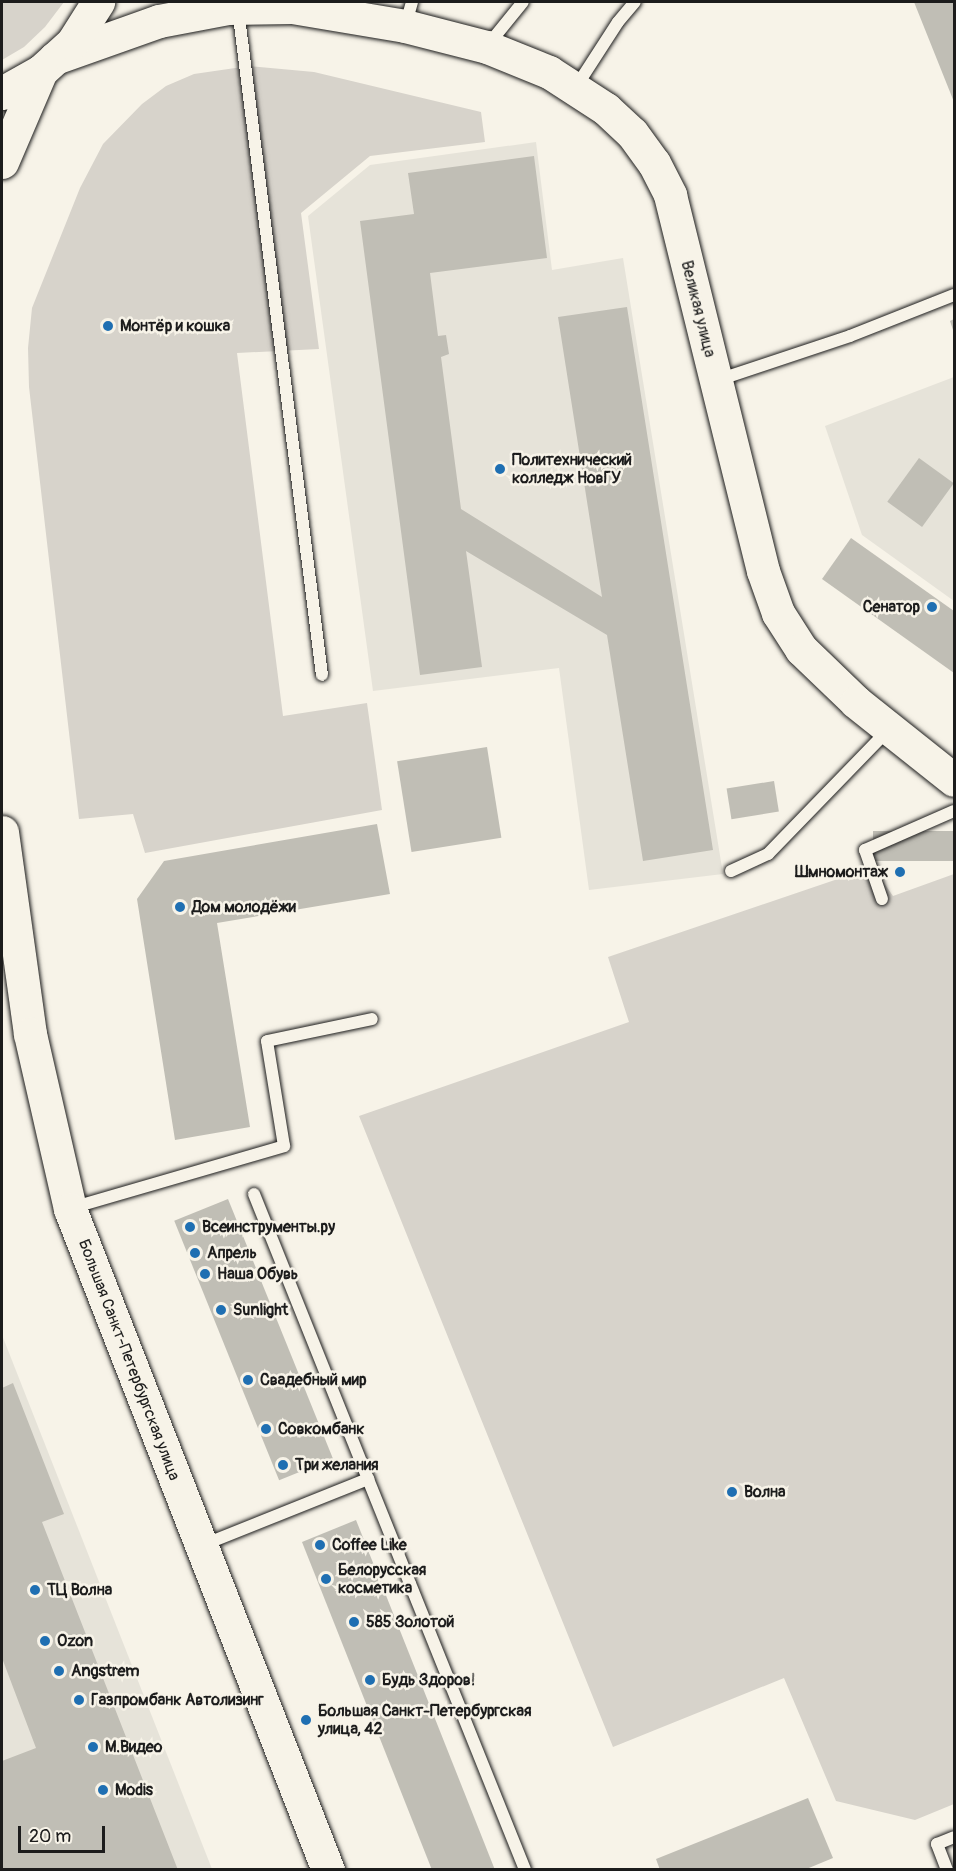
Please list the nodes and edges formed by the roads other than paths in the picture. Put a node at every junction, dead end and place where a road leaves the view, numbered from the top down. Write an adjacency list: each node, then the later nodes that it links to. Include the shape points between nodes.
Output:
1 (98, 2): 8 (main road, via 72,43)
2 (523, 2): 7 (lane)
3 (635, 2): 9 (lane)
4 (287, 4): 5 (main road, Великая улица); 6 (main road, Великая улица)
5 (238, 8): 8 (main road, Великая улица, via 159,21); 14 (lane)
6 (409, 14): 7 (main road, Великая улица)
7 (487, 47): 9 (main road, Великая улица)
8 (48, 65): 10 (main road); 11 (main road)
9 (576, 88): 13 (main road, Великая улица, via 632,133 663,179)
10 (2, 93)
11 (2, 162)
12 (954, 295): 13 (lane, via 850,336)
13 (717, 380): 15 (main road, Великая улица, via 763,571 778,614 801,649)
14 (322, 675)
15 (889, 729): 16 (main road, Великая улица); 19 (lane, via 768,854)
16 (954, 780)
17 (954, 811): 21 (lane, via 865,850)
18 (2, 832): 20 (main road, Большая Санкт-Петербургская улица)
19 (731, 871)
20 (3, 872): 24 (main road, Большая Санкт-Петербургская улица, via 30,1034)
21 (882, 899)
22 (372, 1019): 24 (lane, via 267,1041 284,1146)
23 (254, 1194): 25 (lane)
24 (70, 1209): 26 (main road, Большая Санкт-Петербургская улица)
25 (368, 1479): 26 (lane); 29 (lane)
26 (202, 1546): 28 (main road, Большая Санкт-Петербургская улица)
27 (954, 1837): 30 (lane, via 937,1844)
28 (328, 1869)
29 (525, 1869)
30 (947, 1869)

